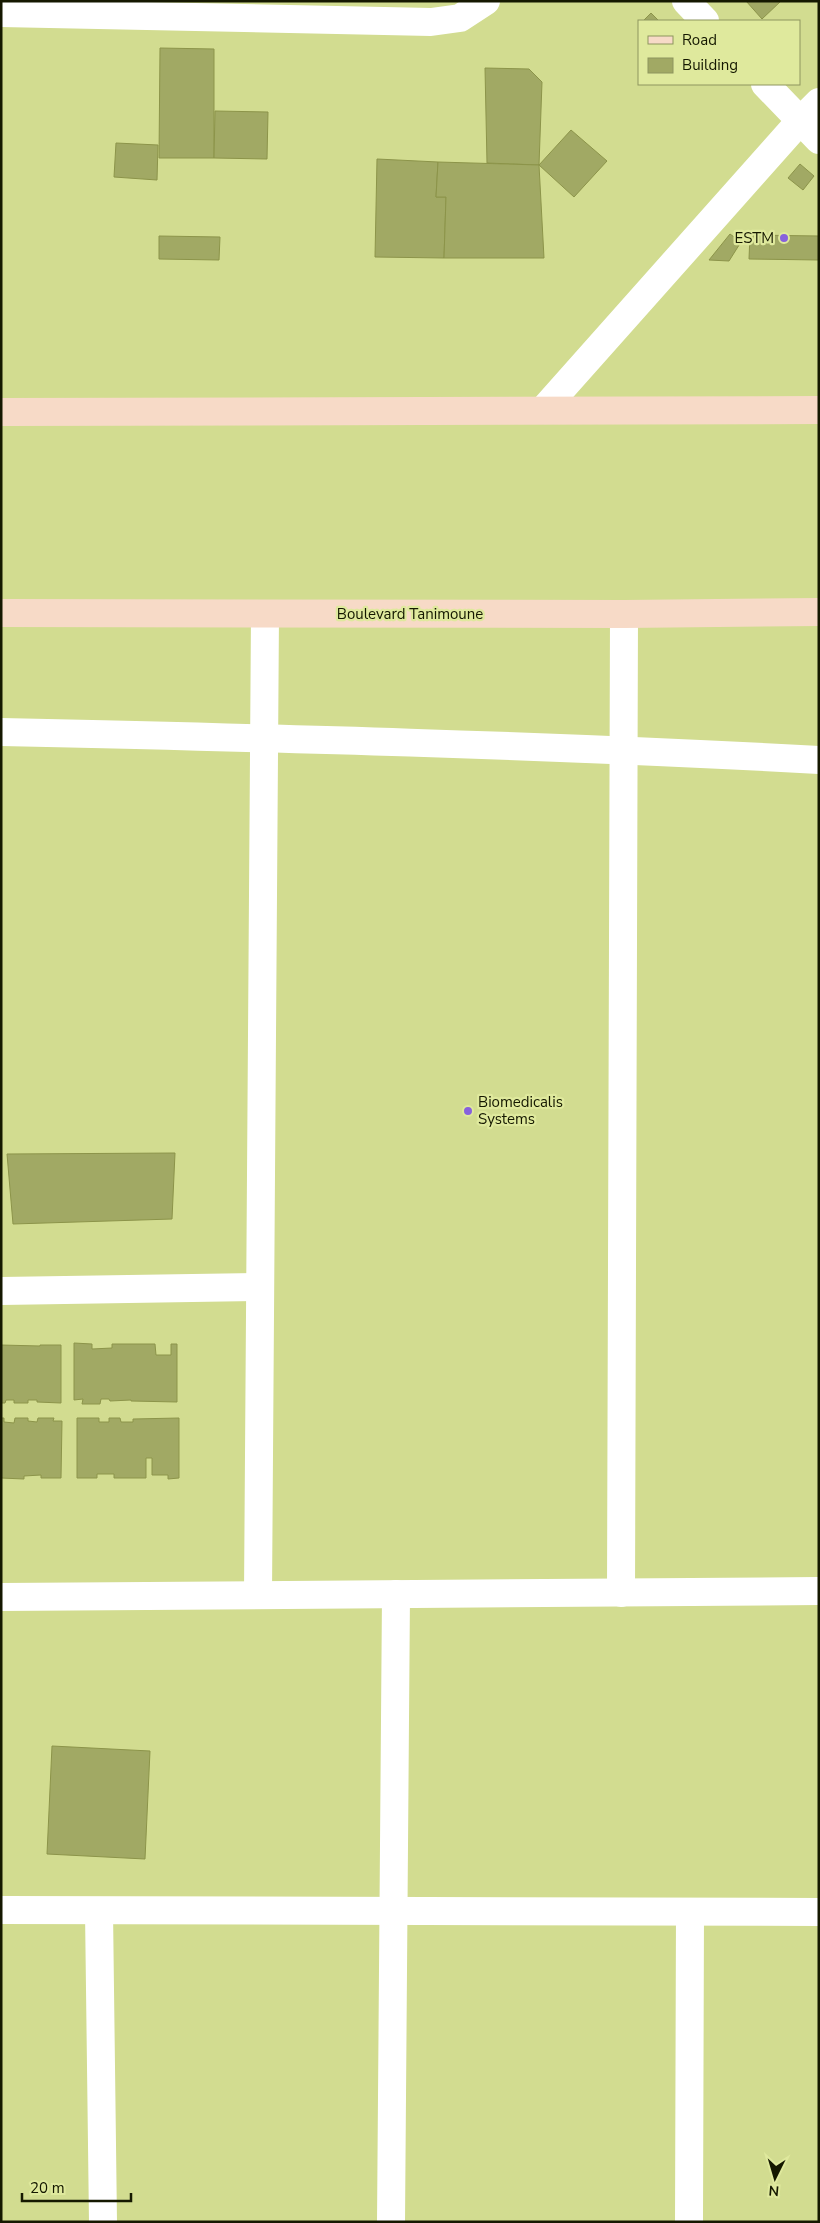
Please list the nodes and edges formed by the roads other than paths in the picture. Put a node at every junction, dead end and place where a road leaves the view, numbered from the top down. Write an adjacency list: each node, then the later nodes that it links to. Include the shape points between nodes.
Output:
1 (486, 1): 3 (street, via 460,18 431,22)
2 (686, 1): 4 (street)
3 (1, 13)
4 (704, 20)
5 (767, 85): 6 (street)
6 (809, 111): 7 (street); 8 (street)
7 (819, 140)
8 (543, 410): 9 (main road); 10 (main road)
9 (819, 410)
10 (1, 412)
11 (819, 612): 14 (main road, Boulevard Tanimoune)
12 (1, 613): 13 (main road, Boulevard Tanimoune)
13 (265, 614): 14 (main road, Boulevard Tanimoune); 16 (street)
14 (624, 614): 17 (street)
15 (1, 732): 16 (street)
16 (265, 737): 17 (street); 19 (street)
17 (623, 750): 18 (street); 22 (street)
18 (819, 760)
19 (260, 1287): 20 (street); 24 (street)
20 (1, 1292)
21 (819, 1591): 22 (street)
22 (621, 1593): 23 (street)
23 (396, 1594): 24 (street); 27 (street)
24 (258, 1595): 25 (street)
25 (1, 1597)
26 (1, 1910): 28 (street)
27 (393, 1910): 28 (street); 29 (street); 32 (street)
28 (99, 1911): 31 (street)
29 (690, 1912): 30 (street); 33 (street)
30 (819, 1912)
31 (103, 2222)
32 (391, 2222)
33 (689, 2222)

